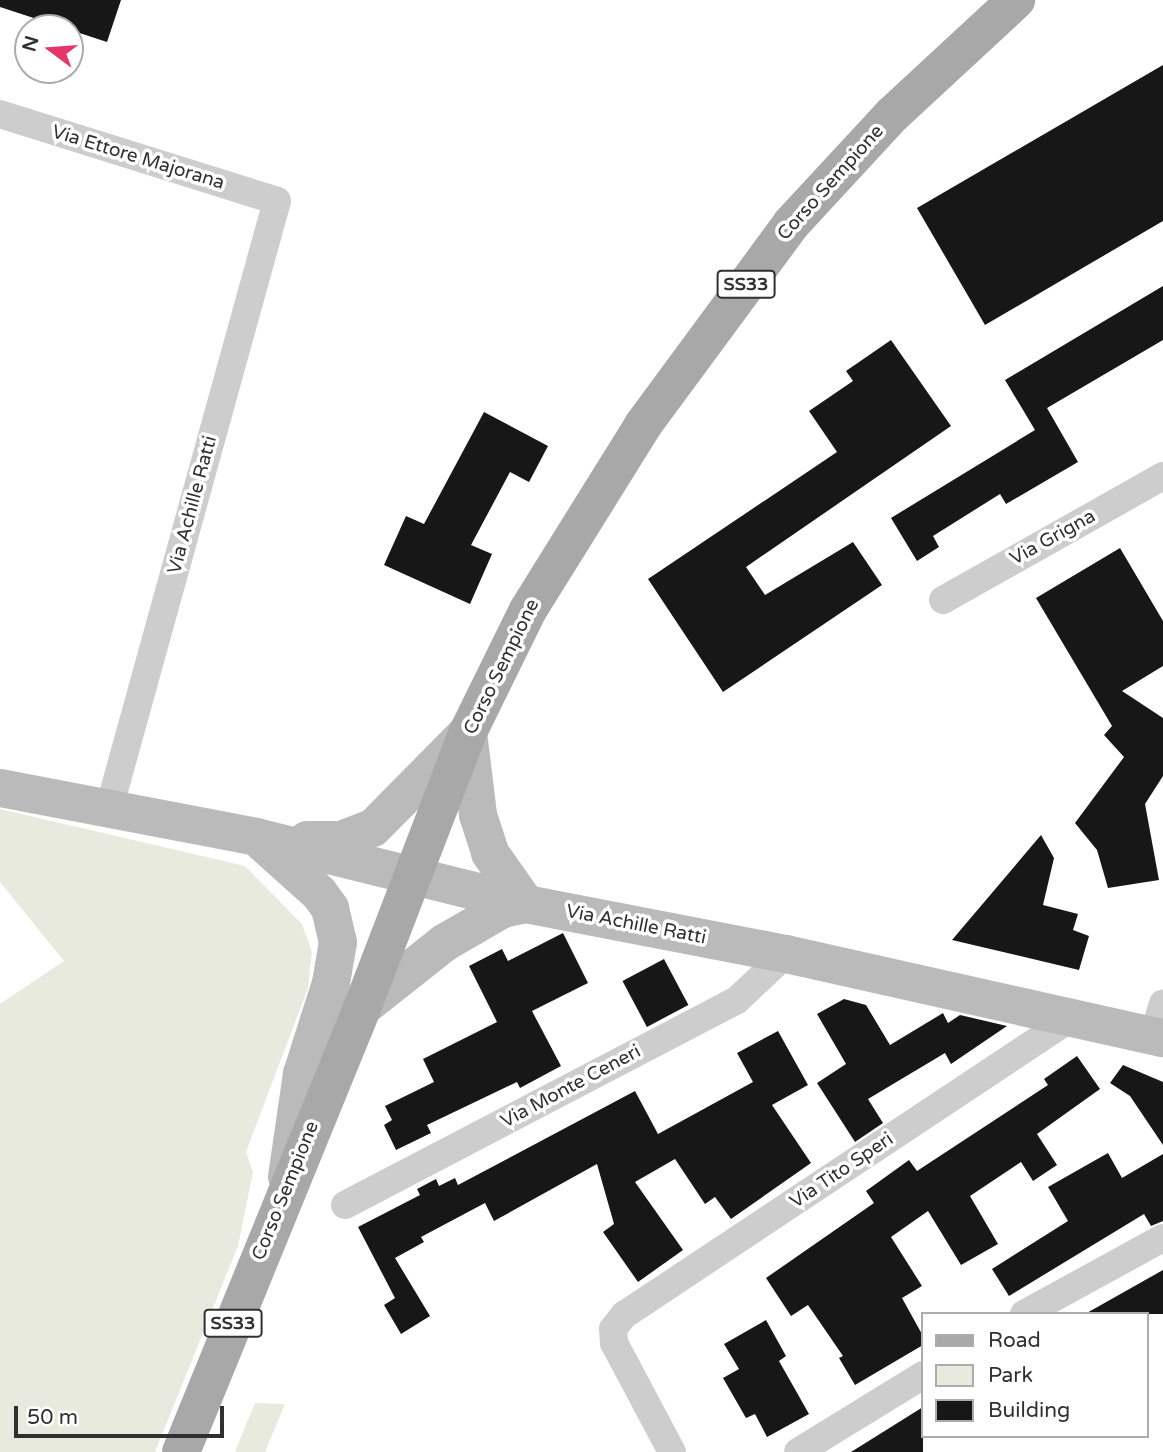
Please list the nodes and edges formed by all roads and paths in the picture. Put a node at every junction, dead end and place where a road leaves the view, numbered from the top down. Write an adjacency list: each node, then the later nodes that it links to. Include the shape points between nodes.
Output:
1 (1016, 0): 6 (main road, Corso Sempione / SS33, via 893,114 791,224 706,335 566,546 528,610)
2 (0, 114): 3 (street, Via Ettore Majorana)
3 (277, 201): 8 (street, Via Achille Ratti)
4 (1163, 476): 5 (street, Via Grigna)
5 (943, 600)
6 (468, 732): 9 (street, via 373,828 341,840); 10 (main road, Corso Sempione / SS33); 11 (street, via 478,815 490,853)
7 (0, 788): 8 (street, Via Achille Ratti)
8 (109, 809): 9 (street, Via Achille Ratti)
9 (256, 837): 10 (street, Via Achille Ratti); 16 (street, via 319,893 330,908 338,943 331,984 302,1074)
10 (414, 876): 11 (street, Via Achille Ratti); 13 (main road, Corso Sempione / SS33)
11 (526, 904): 12 (street, Via Achille Ratti); 13 (street, via 503,909 444,943)
12 (786, 954): 14 (street, Via Achille Ratti); 17 (street, Via Monte Ceneri, via 737,1000)
13 (362, 1008): 16 (main road, Corso Sempione / SS33)
14 (1074, 1016): 15 (street, Via Achille Ratti); 22 (street, Via Tito Speri, via 624,1315 613,1329 614,1343)
15 (1160, 1026)
16 (285, 1194): 21 (main road, Corso Sempione / SS33)
17 (345, 1205)
18 (1163, 1238): 19 (street)
19 (1028, 1312)
20 (922, 1376): 23 (street)
21 (181, 1452)
22 (672, 1452)
23 (797, 1452)

